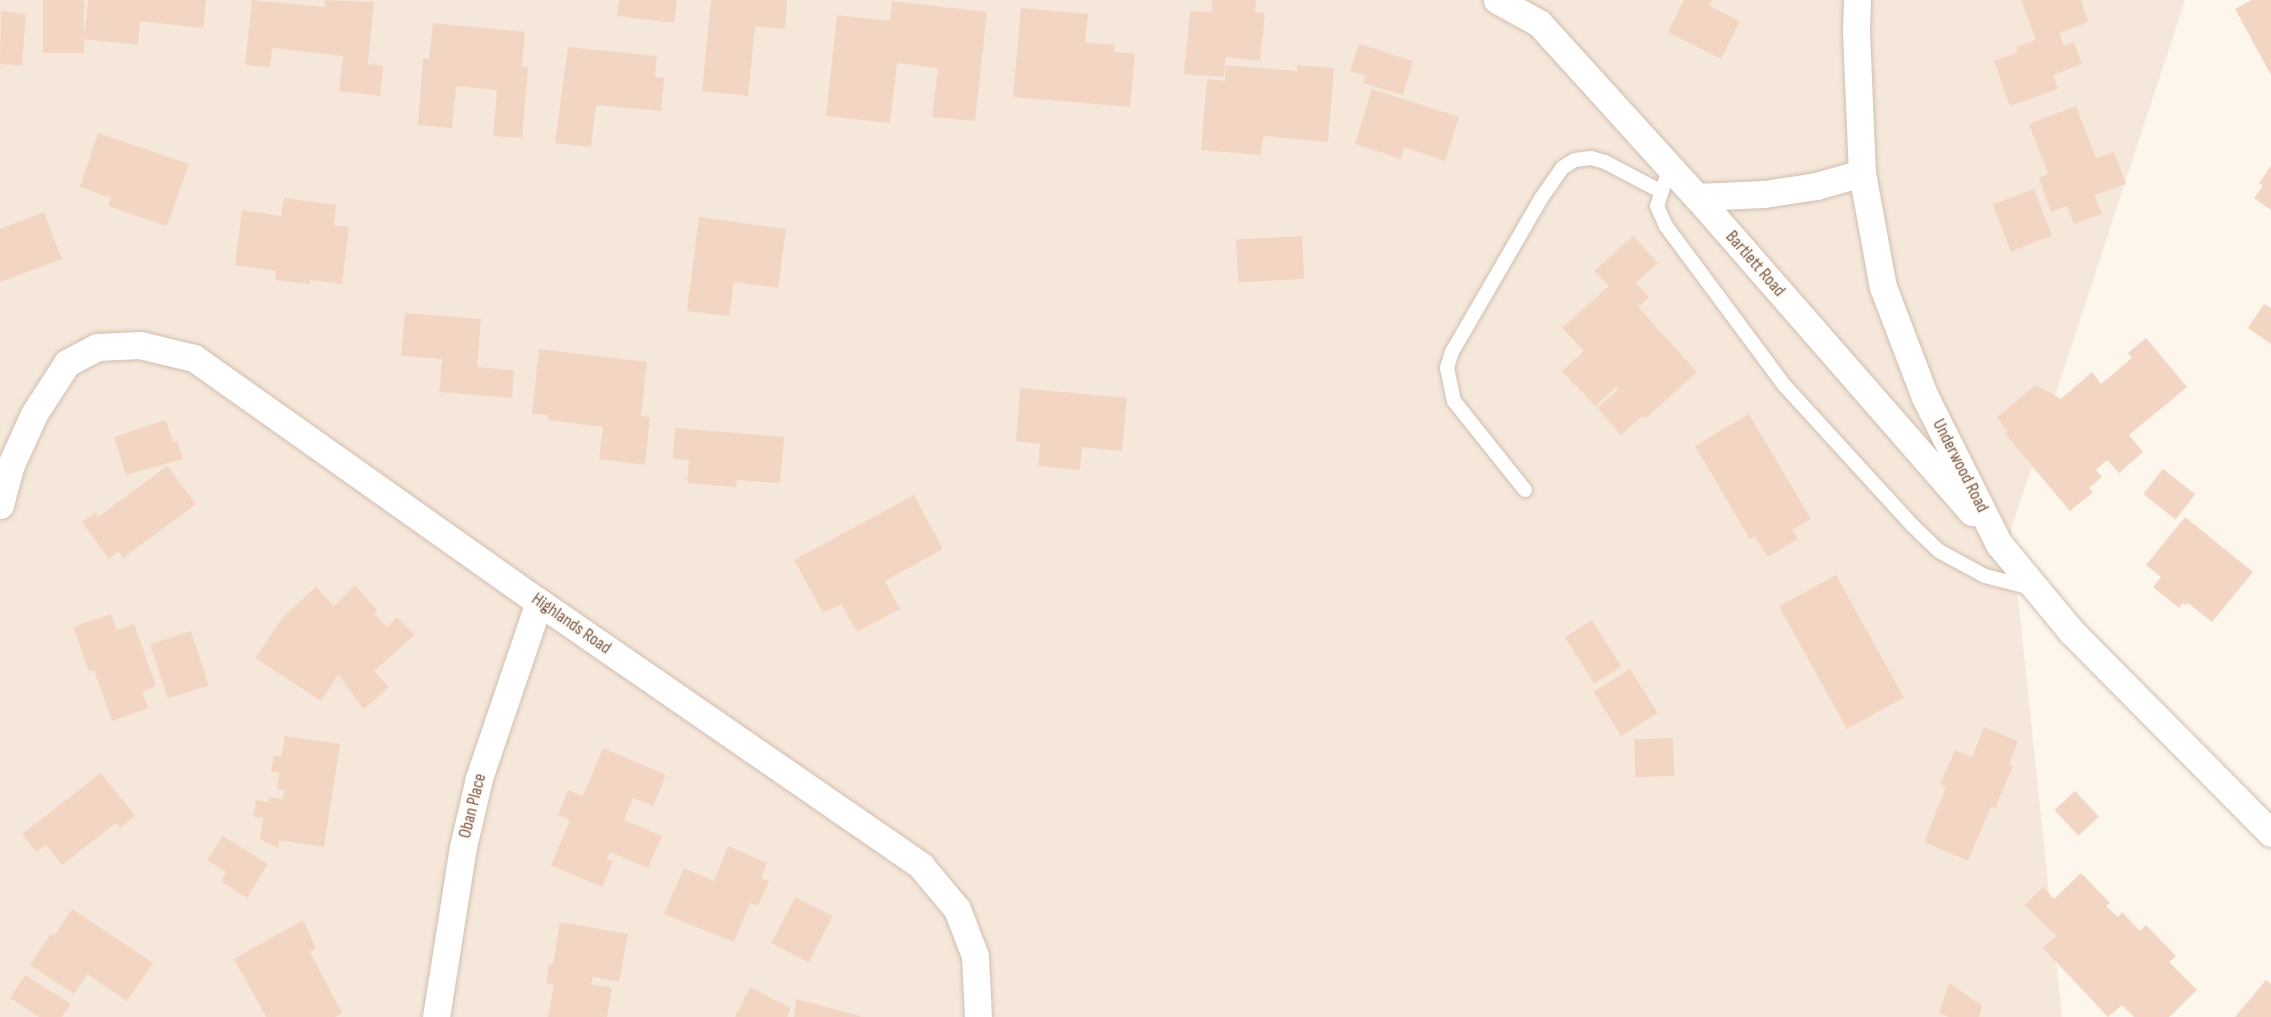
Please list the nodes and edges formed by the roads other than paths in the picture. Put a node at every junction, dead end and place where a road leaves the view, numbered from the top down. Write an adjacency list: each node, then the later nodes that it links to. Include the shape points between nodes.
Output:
1 (1497, 0): 3 (street, Bartlett Road)
2 (1857, 0): 4 (street, Underwood Road)
3 (1540, 12): 5 (street, Bartlett Road)
4 (1862, 173): 6 (street, via 1764,194); 9 (street, Underwood Road, via 1883,287 1925,397)
5 (1665, 179): 6 (street, Bartlett Road); 7 (lane, via 1591,158 1575,160 1562,168 1452,352 1447,368 1454,400); 10 (lane, via 1658,206 1666,226 1778,377 1940,551 1985,576)
6 (1697, 197): 9 (street, Bartlett Road)
7 (1525, 490)
8 (0, 505): 11 (street, Highlands Road, via 10,467 34,414 67,363 97,347 140,345 194,358)
9 (1999, 544): 10 (street, Underwood Road)
10 (2037, 590): 12 (street, Underwood Road, via 2071,632)
11 (539, 602): 13 (street, Oban Place, via 479,777 462,847); 14 (street, Highlands Road, via 921,866 957,909 972,947)
12 (2271, 832)
13 (435, 1017)
14 (978, 1017)

